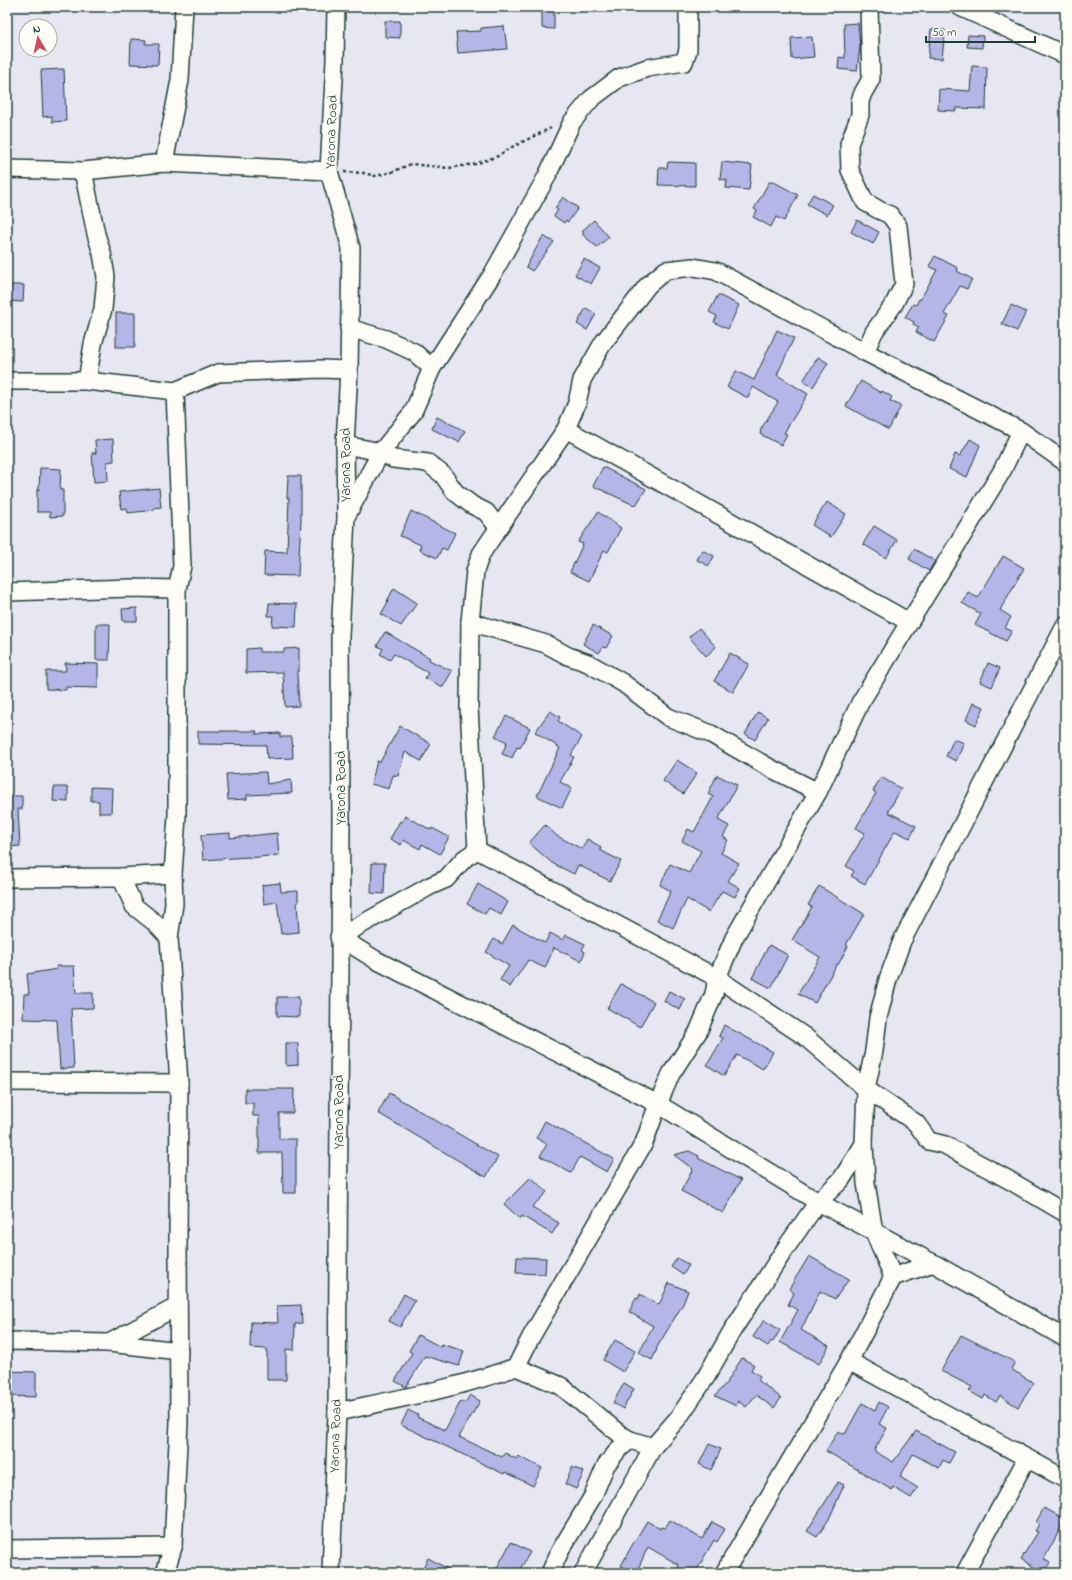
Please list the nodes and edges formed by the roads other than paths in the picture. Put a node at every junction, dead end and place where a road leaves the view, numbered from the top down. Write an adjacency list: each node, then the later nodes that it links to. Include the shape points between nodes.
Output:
1 (184, 7): 7 (street, via 180,80)
2 (336, 7): 10 (street, Yarona Road)
3 (688, 7): 13 (street, via 688,50 684,62 646,68 619,78 591,99 572,122 546,178 492,275)
4 (869, 7): 12 (street, via 871,80 863,92 860,115 849,144 850,170 865,202 890,215 898,226 904,284 894,304 874,332)
5 (960, 7): 6 (street)
6 (1065, 55)
7 (164, 163): 9 (street); 10 (street)
8 (7, 169): 9 (street)
9 (83, 171): 16 (street, via 106,277 103,309 93,344)
10 (330, 171): 11 (street, Yarona Road, via 351,248)
11 (348, 328): 13 (street, via 386,339 414,352); 14 (street, Yarona Road)
12 (865, 352): 18 (street, via 716,271 693,267 666,270 648,285 603,343 582,380 577,403); 19 (street)
13 (432, 368): 21 (street, via 413,412)
14 (349, 370): 17 (street, via 218,373); 20 (street, Yarona Road)
15 (7, 381): 16 (street)
16 (87, 381): 17 (street)
17 (175, 391): 25 (street, via 182,566)
18 (566, 429): 24 (street); 28 (street)
19 (1021, 431): 22 (street); 28 (street, via 1002,471)
20 (345, 445): 21 (street); 23 (street, Yarona Road)
21 (381, 452): 23 (street); 24 (street, via 393,459 428,463 443,475 455,492 486,512)
22 (1065, 462)
23 (346, 517): 35 (street, Yarona Road, via 340,636)
24 (498, 527): 27 (street, via 481,554 475,571)
25 (177, 589): 26 (street); 32 (street, via 177,816)
26 (7, 592)
27 (470, 622): 30 (street, via 546,644 588,663 623,683 668,717 711,734); 31 (street, via 469,707)
28 (909, 622): 30 (street, via 860,703)
29 (1065, 626): 40 (street, via 902,941 888,979 878,1018)
30 (818, 792): 37 (street, via 734,938)
31 (477, 850): 35 (street, via 464,859 446,879); 37 (street)
32 (173, 874): 33 (street); 36 (street, via 174,904)
33 (122, 877): 34 (street); 36 (street, via 134,906)
34 (7, 878)
35 (339, 937): 41 (street, via 376,960); 55 (street, Yarona Road)
36 (169, 938): 39 (street)
37 (717, 978): 40 (street, via 804,1036); 41 (street, via 714,994 698,1032 671,1074)
38 (7, 1082): 39 (street)
39 (179, 1082): 48 (street)
40 (866, 1089): 42 (street); 44 (street, via 916,1123 929,1141 945,1145)
41 (658, 1104): 43 (street); 54 (street, via 644,1143)
42 (864, 1144): 43 (street, via 841,1180); 45 (street, via 866,1183)
43 (818, 1202): 45 (street); 57 (street, via 787,1246 706,1377 679,1417)
44 (1065, 1213)
45 (874, 1232): 46 (street); 47 (street)
46 (933, 1263): 47 (street); 49 (street)
47 (893, 1277): 53 (street)
48 (178, 1306): 51 (street); 52 (street)
49 (1065, 1338)
50 (7, 1342): 51 (street)
51 (110, 1344): 52 (street)
52 (179, 1351): 60 (street, via 179,1422)
53 (849, 1361): 58 (street); 66 (street)
54 (516, 1367): 55 (street, via 439,1391); 56 (street, via 562,1386)
55 (337, 1412): 64 (street, Yarona Road)
56 (630, 1440): 57 (street); 62 (street, via 606,1465 593,1496 560,1551)
57 (653, 1447): 65 (street)
58 (1027, 1458): 59 (street); 67 (street)
59 (1065, 1479)
60 (173, 1547): 61 (street); 63 (street)
61 (7, 1549)
62 (554, 1569)
63 (165, 1573)
64 (331, 1573)
65 (583, 1573)
66 (724, 1573)
67 (965, 1573)

